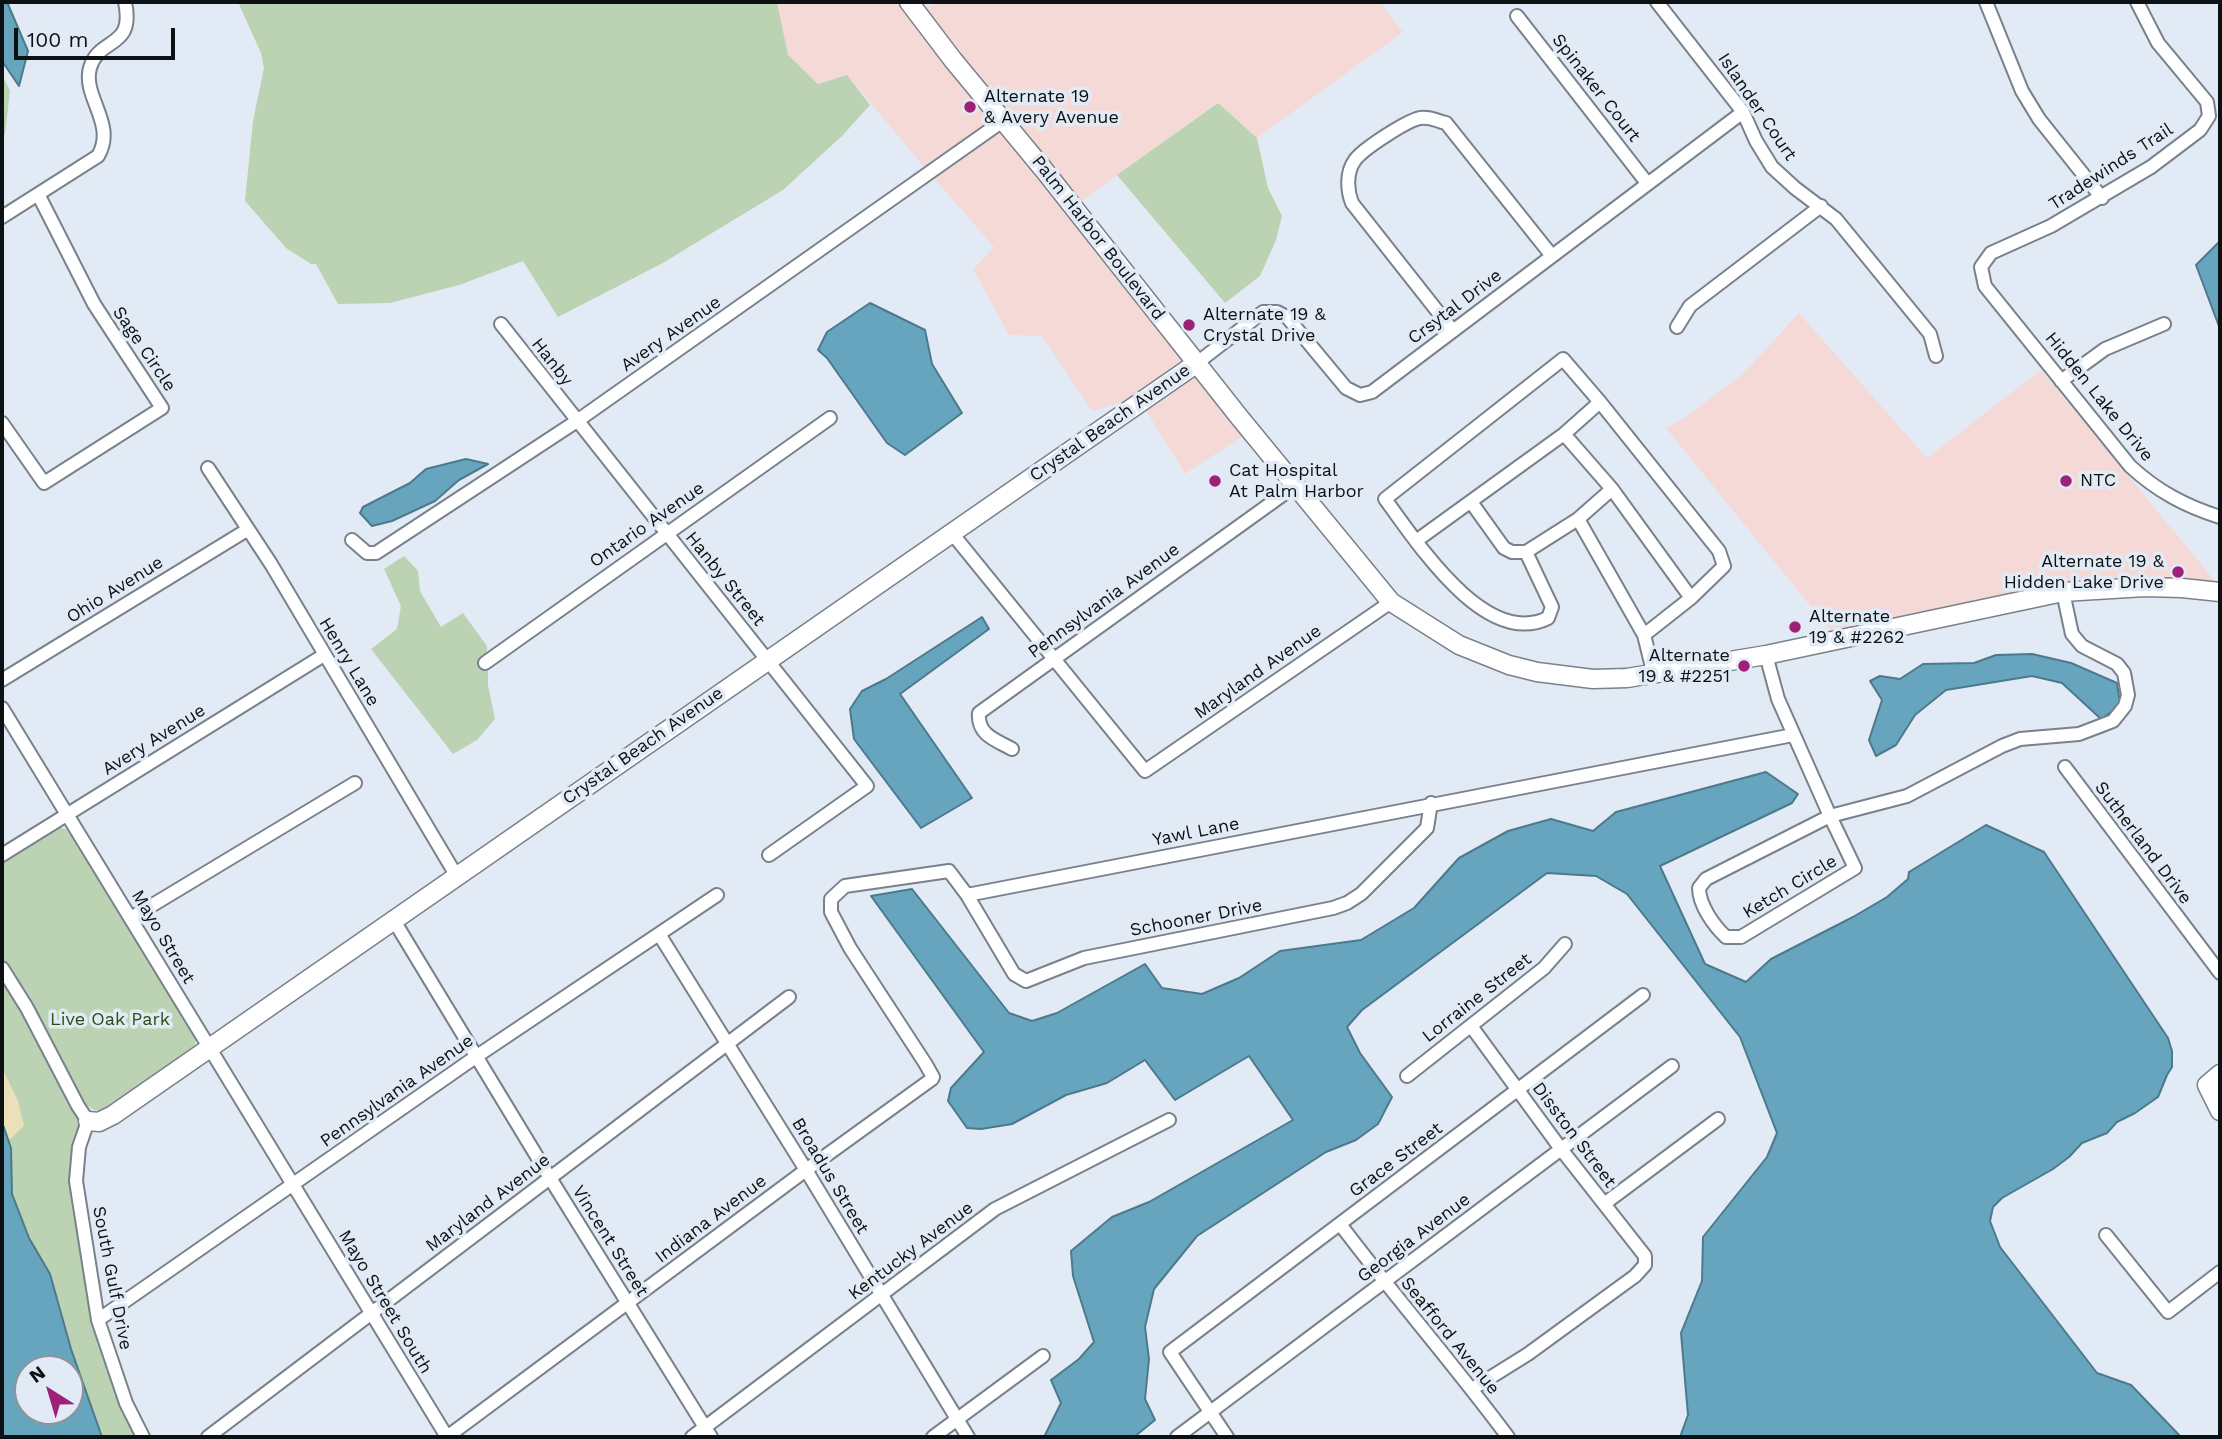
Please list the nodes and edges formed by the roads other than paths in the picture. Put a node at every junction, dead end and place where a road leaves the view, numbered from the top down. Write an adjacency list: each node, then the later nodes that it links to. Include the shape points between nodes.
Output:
1 (125, 2): 10 (street, via 128,22 123,34 95,58 89,73 105,135 103,147 98,156)
2 (1657, 2): 7 (street, Islander Court)
3 (1986, 2): 11 (street, via 2022,91)
4 (2137, 2): 11 (street, Tradewinds Trail, via 2158,43 2207,103 2209,116 2200,130)
5 (915, 3): 8 (main road, Palm Harbor Boulevard, via 953,60)
6 (1517, 16): 9 (street, Spinaker Court)
7 (1743, 112): 9 (street, Crsytal Drive); 12 (street, Islander Court, via 1772,167)
8 (1004, 120): 21 (main road, Palm Harbor Boulevard); 25 (street, Avery Avenue)
9 (1647, 183): 14 (street, Crsytal Drive)
10 (38, 194): 13 (street); 26 (street, Sage Circle, via 94,304 162,408 44,483)
11 (2102, 198): 15 (street, Tradewinds Trail, via 1992,253)
12 (1821, 206): 18 (street, via 1690,306); 20 (street, Islander Court, via 1930,334)
13 (2, 216)
14 (1552, 256): 19 (street, Crsytal Drive); 19 (street, via 1446,123 1434,117 1421,118 1393,131 1355,160 1348,192)
15 (1981, 267): 22 (street, Hidden Lake Drive, via 1986,286)
16 (501, 324): 25 (street, Hanby)
17 (2164, 324): 22 (street, via 2105,349)
18 (1676, 327)
19 (1453, 331): 21 (street, Crsytal Drive, via 1372,392 1360,395 1346,388 1287,317 1277,312 1263,312)
20 (1936, 356)
21 (1196, 363): 29 (main road, Palm Harbor Boulevard); 35 (main road, Crystal Beach Avenue)
22 (2062, 381): 32 (street, Hidden Lake Drive, via 2152,487 2190,508)
23 (1600, 402): 27 (street); 38 (street, via 1563,359 1385,499); 42 (street, via 1718,551 1724,566)
24 (830, 418): 36 (street, Ontario Avenue)
25 (576, 421): 36 (street, Hanby Street); 37 (street, Avery Avenue, via 376,553 367,553)
26 (2, 423)
27 (1564, 434): 30 (street); 31 (street)
28 (208, 468): 34 (street, Henry Lane)
29 (1295, 486): 43 (main road, Palm Harbor Boulevard); 48 (street, Pennsylvania Avenue)
30 (1612, 489): 33 (street); 42 (street)
31 (1471, 502): 38 (street); 39 (street, via 1504,548)
32 (2220, 517)
33 (1578, 519): 39 (street); 44 (street)
34 (247, 530): 45 (street, Henry Lane); 51 (street, Ohio Avenue)
35 (951, 532): 47 (main road, Crystal Beach Avenue); 48 (street)
36 (666, 533): 47 (street, Hanby Street); 49 (street, Ontario Avenue)
37 (352, 540)
38 (1416, 541): 39 (street, via 1455,587 1489,614 1520,625 1548,618 1552,607)
39 (1526, 552)
40 (2063, 592): 41 (main road, via 2145,587); 46 (main road); 59 (street, via 2072,634 2082,646 2117,664 2124,673 2128,695 2113,721 2079,734 2020,739 1907,796)
41 (2220, 592)
42 (1691, 598): 44 (street)
43 (1391, 602): 48 (street, Maryland Avenue, via 1145,771); 50 (main road, Palm Harbor Boulevard, via 1459,645 1509,665 1561,677)
44 (1644, 635): 50 (street)
45 (324, 655): 58 (street, Avery Avenue); 62 (street, Henry Lane)
46 (1766, 655): 50 (main road, Palm Harbor Boulevard); 53 (street, Ketch Circle)
47 (768, 659): 61 (street, via 867,786); 62 (main road, Crystal Beach Avenue)
48 (1052, 659): 54 (street, Pennsylvania Avenue, via 979,713 984,734)
49 (485, 663)
50 (1654, 675)
51 (2, 681)
52 (2, 708): 58 (street, Mayo Street)
53 (1793, 734): 57 (street, Yawl Lane); 59 (street, Ketch Circle)
54 (1012, 749)
55 (2064, 767): 70 (street, Sutherland Drive)
56 (355, 783): 65 (street)
57 (1431, 803): 64 (street, Yawl Lane); 64 (street, Schooner Drive, via 1427,828 1362,894 1347,903 1084,958 1026,981 1013,974)
58 (67, 814): 60 (street, Avery Avenue); 65 (street, Mayo Street)
59 (1830, 816): 59 (street, Ketch Circle, via 1706,879 1699,897 1719,931 1726,937 1741,937 1855,869)
60 (2, 855)
61 (769, 855)
62 (456, 875): 66 (main road, Crystal Beach Avenue)
63 (717, 895): 67 (street, Pennsylvania Avenue)
64 (967, 895): 86 (street, Indiana Avenue, via 949,871 845,886 831,899 831,912 850,948 933,1077)
65 (131, 918): 75 (street, Mayo Street)
66 (393, 919): 75 (main road, Crystal Beach Avenue); 76 (street, Vincent Street)
67 (659, 934): 74 (street, Broadus Street); 76 (street, Pennsylvania Avenue)
68 (1565, 944): 73 (street, Lorraine Street, via 1544,968)
69 (2, 968): 84 (street)
70 (2220, 973)
71 (1643, 995): 80 (street, Grace Street)
72 (789, 997): 74 (street, Maryland Avenue)
73 (1471, 1026): 78 (street, Lorraine Street); 80 (street, Disston Street)
74 (728, 1043): 86 (street, Broadus Street); 87 (street, Maryland Avenue)
75 (209, 1048): 84 (main road, Crystal Beach Avenue, via 113,1115 99,1122); 88 (street, Mayo Street)
76 (477, 1056): 87 (street, Vincent Street); 88 (street, Pennsylvania Avenue)
77 (1672, 1066): 85 (street, Georgia Avenue)
78 (1407, 1076)
79 (2214, 1080): 81 (main road)
80 (1518, 1089): 85 (street, Disston Street); 90 (street, Grace Street)
81 (2220, 1111)
82 (1718, 1119): 89 (street)
83 (1169, 1120): 94 (street, Kentucky Avenue, via 995,1209)
84 (88, 1121): 97 (street, South Gulf Drive, via 79,1147 76,1181)
85 (1561, 1149): 89 (street, Disston Street); 93 (street, Georgia Avenue)
86 (806, 1170): 94 (street, Broadus Street); 95 (street, Indiana Avenue)
87 (550, 1178): 95 (street, Vincent Street); 96 (street, Maryland Avenue)
88 (293, 1184): 96 (street, Mayo Street South); 97 (street, Pennsylvania Avenue)
89 (1604, 1204): 99 (street, Disston Street, via 1646,1256 1645,1265 1528,1354)
90 (1340, 1224): 93 (street, Seafford Avenue); 100 (street, Grace Street, via 1170,1352)
91 (2106, 1235): 92 (street, via 2168,1312)
92 (2220, 1272)
93 (1384, 1282): 99 (street, Seafford Avenue); 100 (street, Georgia Avenue)
94 (882, 1295): 101 (street, Broadus Street); 102 (street, Kentucky Avenue)
95 (627, 1303): 102 (street, Vincent Street); 105 (street, Indiana Avenue)
96 (372, 1313): 104 (street, Maryland Avenue); 105 (street, Mayo Street South)
97 (98, 1320): 103 (street, South Gulf Drive, via 126,1403)
98 (1043, 1356): 101 (street)
99 (1472, 1389): 111 (street, Seafford Avenue)
100 (1209, 1413): 109 (street, Georgia Avenue); 110 (street)
101 (957, 1419): 107 (street); 108 (street, Broadus Street)
102 (708, 1432): 106 (street, Kentucky Avenue)
103 (143, 1437)
104 (208, 1437)
105 (447, 1437)
106 (692, 1437)
107 (933, 1437)
108 (968, 1437)
109 (1177, 1437)
110 (1227, 1437)
111 (1508, 1437)

